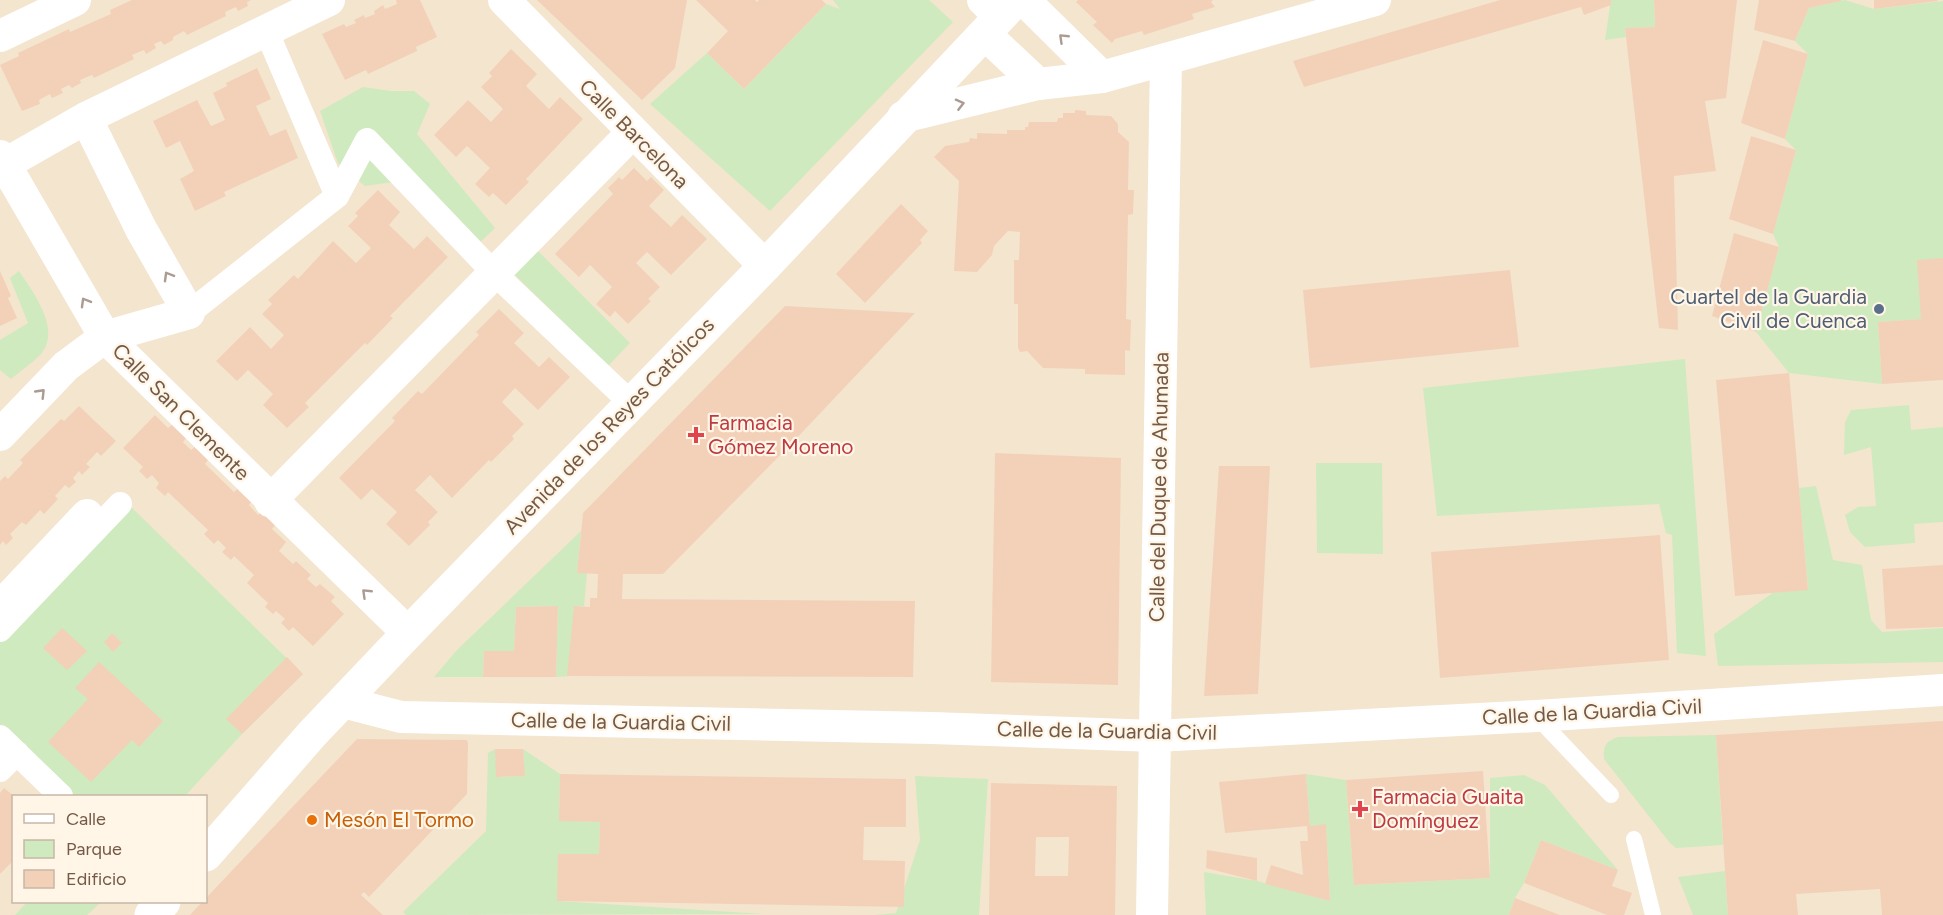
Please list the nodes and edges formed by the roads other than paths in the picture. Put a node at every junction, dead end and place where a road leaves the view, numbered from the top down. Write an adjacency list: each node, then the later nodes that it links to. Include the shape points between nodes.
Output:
1 (328, 0): 6 (street)
2 (504, 0): 13 (street, Calle Barcelona)
3 (1375, 0): 8 (street)
4 (65, 2): 7 (street)
5 (1001, 10): 9 (street, one-way to 5); 10 (street); 11 (main road, Avenida de los Reyes Católicos)
6 (266, 30): 12 (street); 15 (street)
7 (0, 36)
8 (1166, 59): 9 (street); 32 (street, Calle del Duque de Ahumada)
9 (1102, 77): 10 (street)
10 (1038, 84): 11 (street, one-way to 10)
11 (903, 117): 16 (main road, Avenida de los Reyes Católicos)
12 (86, 118): 14 (street); 18 (street, one-way to 12, via 141,229)
13 (632, 133): 16 (street, Calle Barcelona); 17 (street)
14 (3, 160): 19 (street, Calle San Clemente, one-way to 14)
15 (337, 196): 17 (street, via 367,140); 18 (street)
16 (765, 266): 20 (main road, Avenida de los Reyes Católicos)
17 (494, 273): 20 (street); 22 (street)
18 (189, 313): 19 (street)
19 (105, 337): 21 (street, one-way to 19, via 66,366); 22 (street, Calle San Clemente)
20 (632, 404): 27 (main road, Avenida de los Reyes Católicos)
21 (0, 435)
22 (270, 501): 27 (street, Calle San Clemente, one-way to 22)
23 (120, 504): 26 (street)
24 (87, 515): 25 (street)
25 (0, 607)
26 (0, 630)
27 (408, 633): 29 (main road, Avenida de los Reyes Católicos)
28 (1943, 690): 30 (street, Calle de la Guardia Civil)
29 (343, 702): 32 (street, Calle de la Guardia Civil, via 401,717); 38 (main road, Avenida de los Reyes Católicos)
30 (1536, 716): 32 (street, Calle de la Guardia Civil); 36 (lane)
31 (0, 736): 33 (street)
32 (1155, 736): 41 (street, Calle del Duque de Ahumada)
33 (18, 753): 34 (street); 35 (street)
34 (0, 771)
35 (61, 795)
36 (1611, 795)
37 (1634, 839): 42 (lane)
38 (207, 854)
39 (163, 903): 40 (main road)
40 (151, 915)
41 (1152, 915)
42 (1653, 915)

